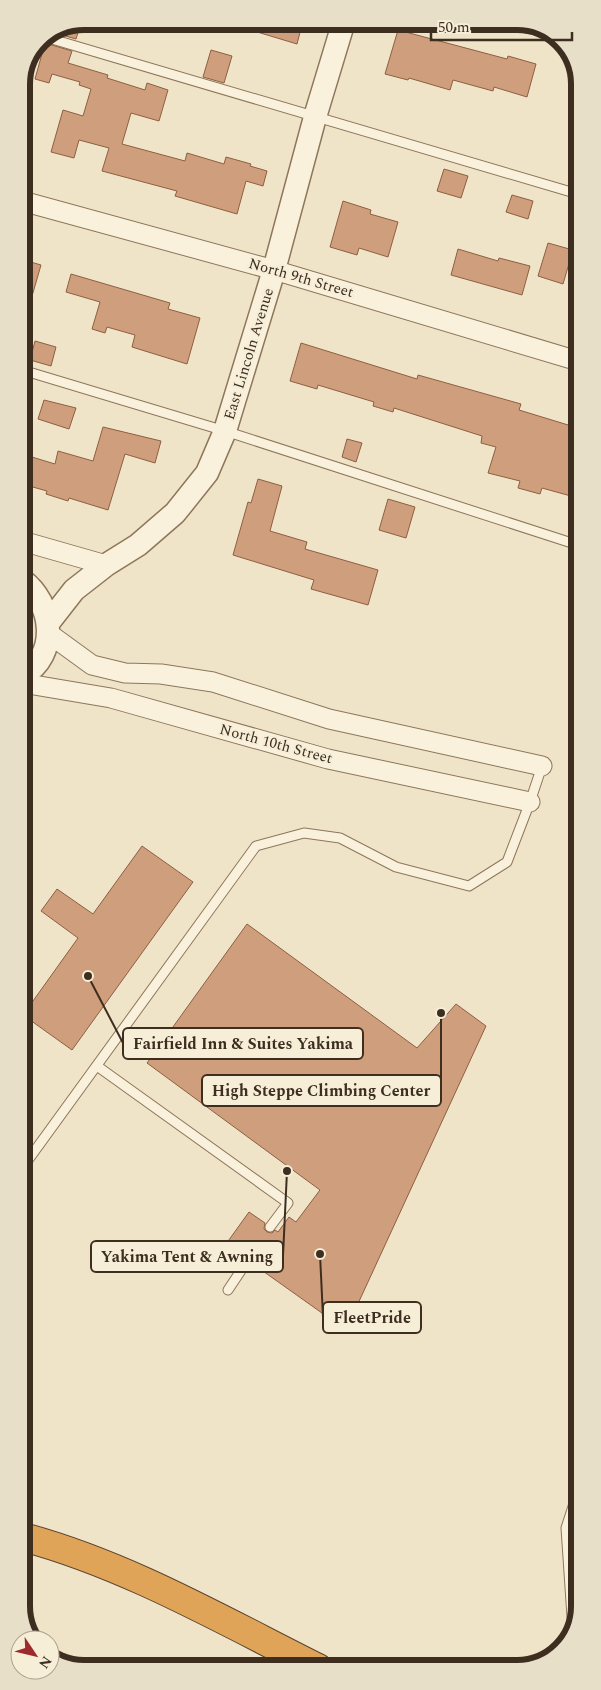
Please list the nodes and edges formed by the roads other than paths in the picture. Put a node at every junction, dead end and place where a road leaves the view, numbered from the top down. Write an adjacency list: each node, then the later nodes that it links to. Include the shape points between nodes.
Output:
1 (341, 30): 3 (street, East Lincoln Avenue)
2 (52, 40): 3 (lane)
3 (315, 117): 4 (lane); 6 (street, East Lincoln Avenue)
4 (571, 192)
5 (30, 203): 6 (street, North 9th Street)
6 (274, 270): 7 (street, North 9th Street); 9 (street, East Lincoln Avenue)
7 (571, 359)
8 (30, 372): 9 (lane)
9 (225, 431): 11 (lane); 12 (street, East Lincoln Avenue, via 206,473 175,513 138,546)
10 (30, 543): 12 (street)
11 (571, 543)
12 (106, 565): 14 (street, East Lincoln Avenue, via 74,590)
13 (30, 586): 14 (street, via 44,604)
14 (48, 628): 15 (street, via 45,648); 17 (street, via 92,665 124,673 161,674 213,682 328,719)
15 (30, 669)
16 (30, 684): 18 (street, North 10th Street, via 111,698 328,759)
17 (542, 766): 18 (lane)
18 (530, 802): 19 (lane, via 507,862 469,886 396,867 340,838 304,833 256,846)
19 (96, 1066): 20 (lane); 21 (lane, via 288,1203)
20 (30, 1157)
21 (270, 1227)
22 (248, 1260): 23 (lane)
23 (228, 1290)
24 (571, 1513): 26 (lane, via 566,1528)
25 (30, 1539): 27 (highway, via 66,1548 152,1585)
26 (571, 1602)
27 (302, 1660)

